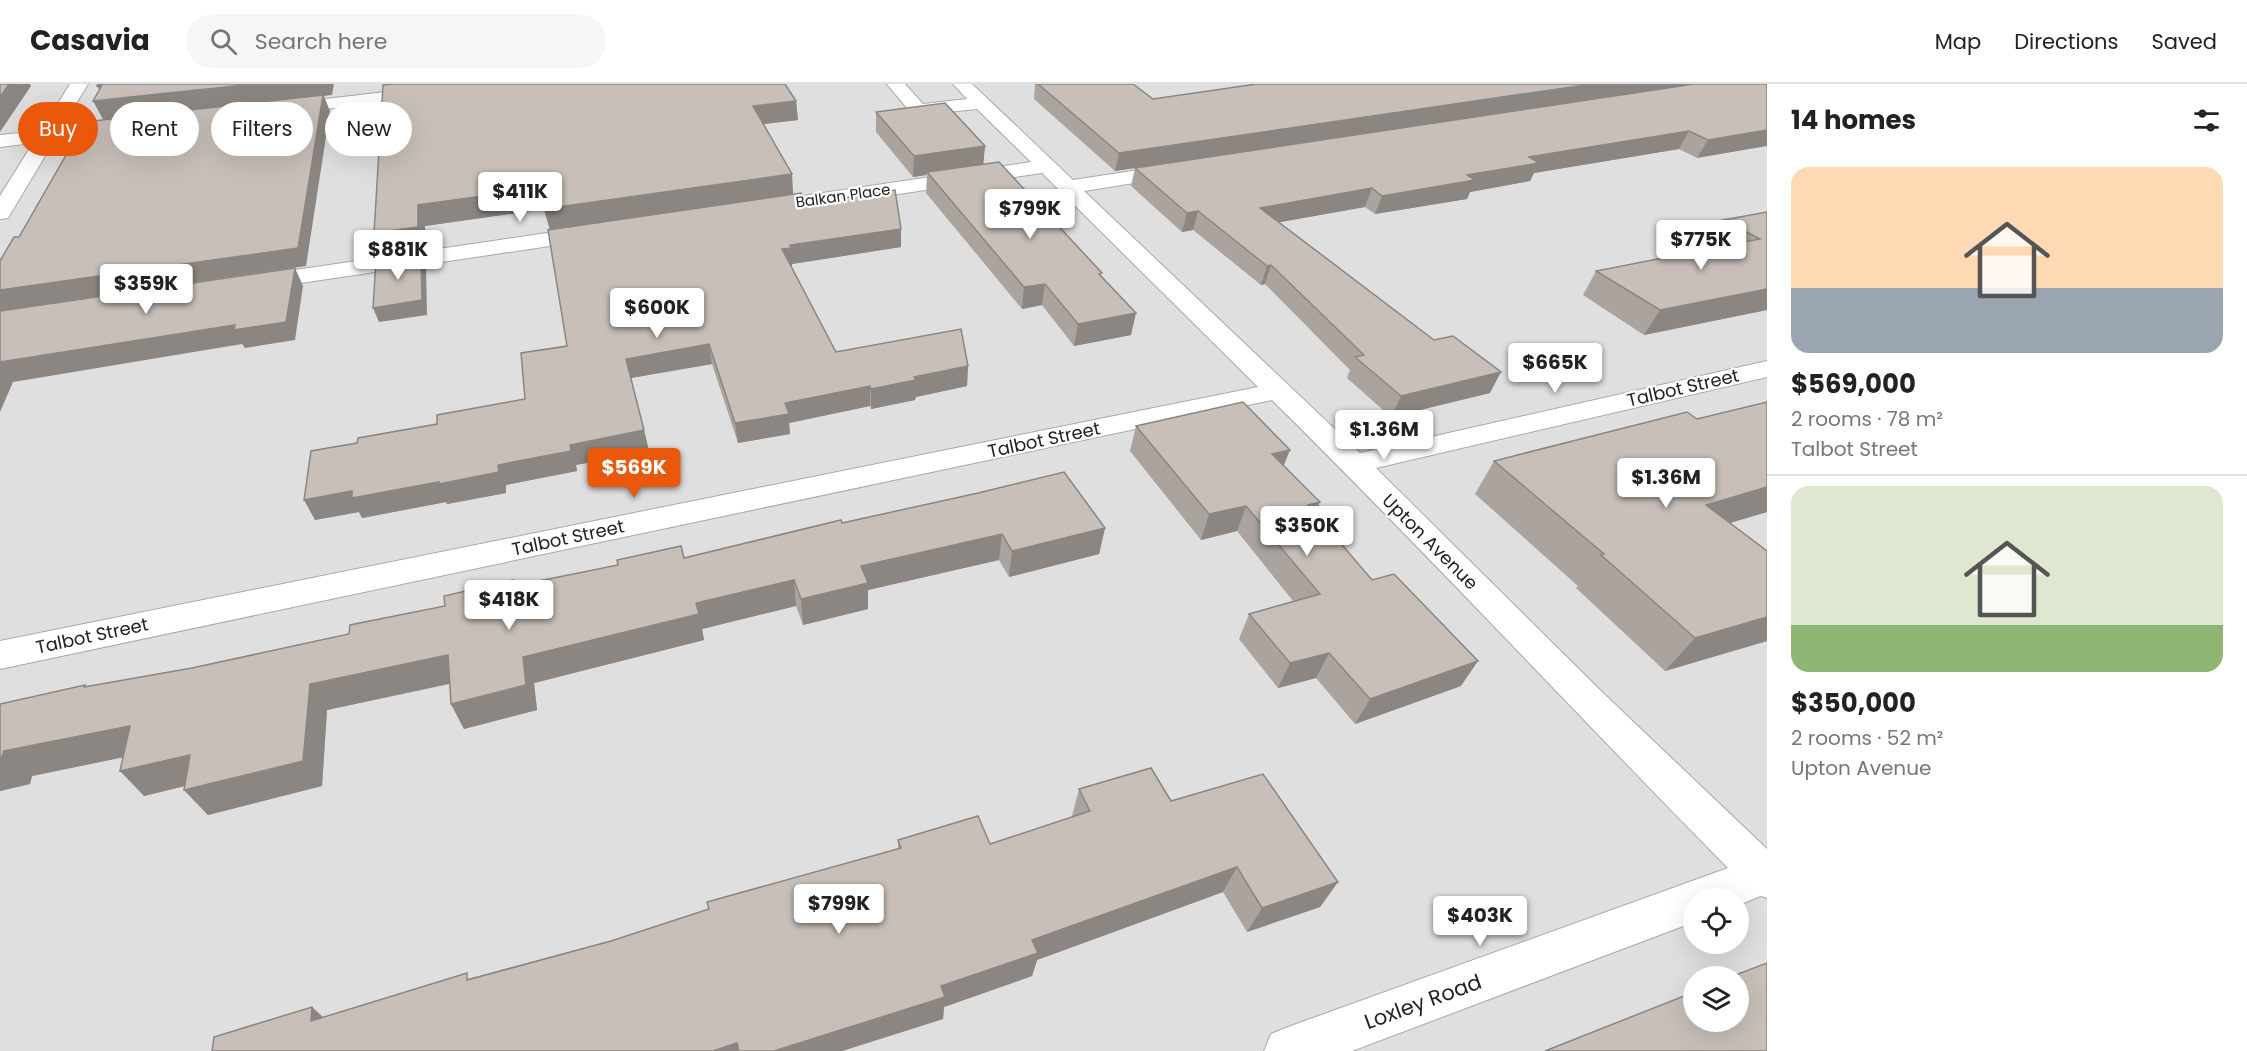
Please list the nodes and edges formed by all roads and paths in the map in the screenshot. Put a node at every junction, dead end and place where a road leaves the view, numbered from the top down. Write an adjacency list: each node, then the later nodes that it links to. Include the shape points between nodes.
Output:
1 (79, 84): 5 (street)
2 (501, 84): 6 (street)
3 (896, 84): 4 (street, via 918,110)
4 (972, 93): 10 (street, Upton Avenue)
5 (68, 102)
6 (313, 106)
7 (18, 139): 8 (street)
8 (0, 141)
9 (35, 156): 14 (street)
10 (1045, 166): 12 (street, Upton Avenue); 13 (street, Balkan Place)
11 (1198, 167): 12 (street)
12 (1068, 187): 18 (street, Upton Avenue)
13 (742, 211)
14 (0, 213)
15 (613, 230): 16 (street)
16 (236, 286)
17 (1767, 369): 19 (street, Talbot Street)
18 (1278, 392): 19 (street, Upton Avenue); 20 (street, Talbot Street)
19 (1353, 464): 21 (street, Upton Avenue)
20 (0, 655)
21 (1766, 876): 22 (street)
22 (1731, 888)
23 (1683, 905): 24 (street, Loxley Road)
24 (1288, 1051)

